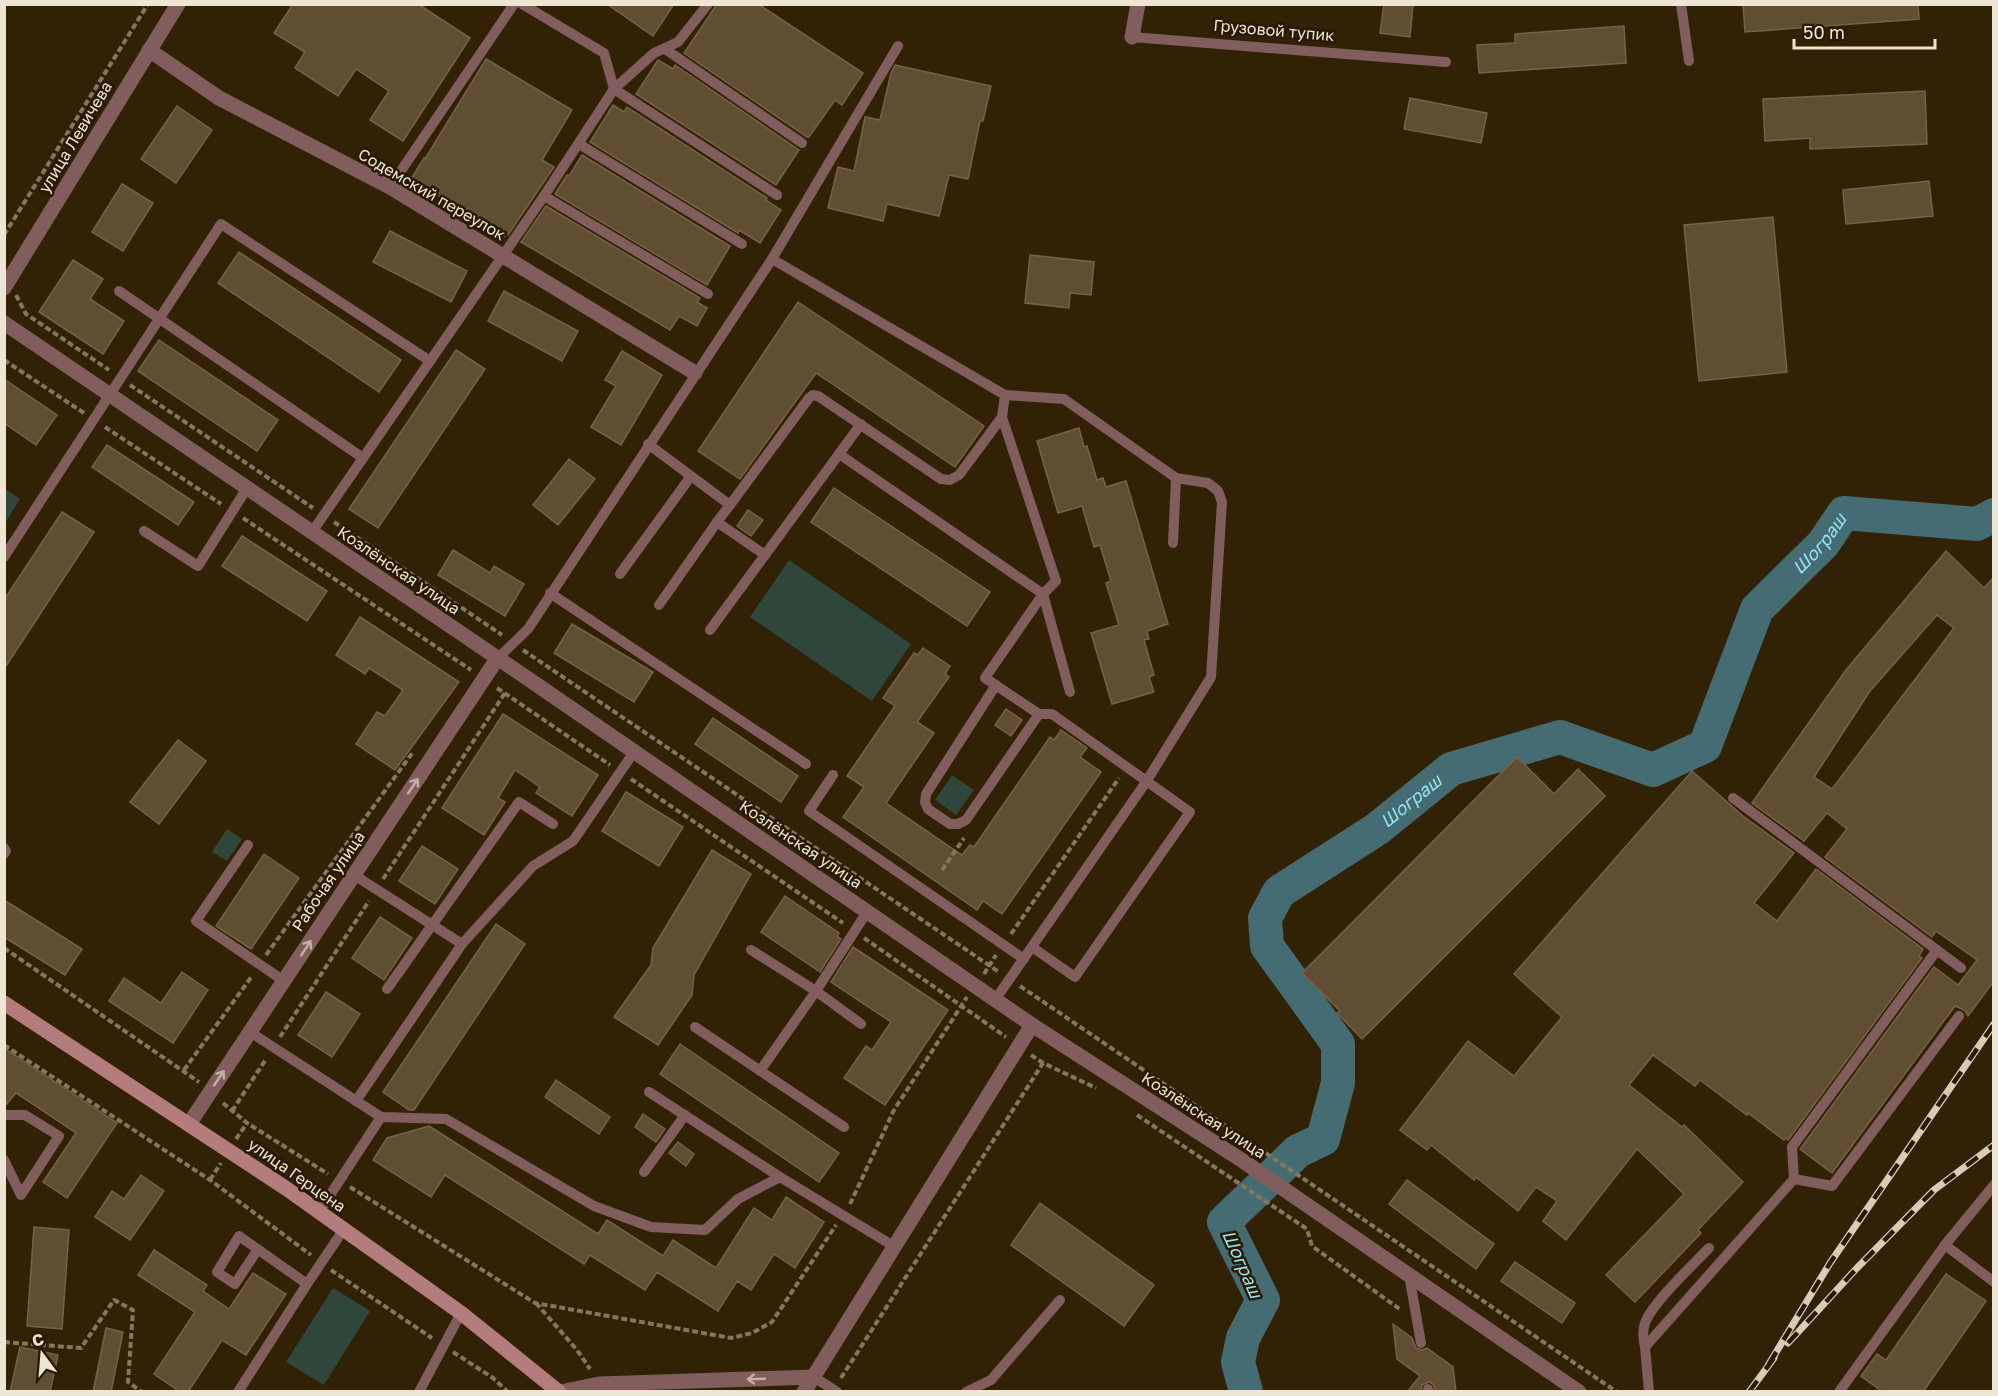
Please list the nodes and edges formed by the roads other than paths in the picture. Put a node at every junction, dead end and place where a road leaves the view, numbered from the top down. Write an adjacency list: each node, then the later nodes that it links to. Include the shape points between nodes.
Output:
1 (178, 4): 8 (street, улица Левичева)
2 (708, 4): 9 (lane, via 678,42)
3 (1138, 4): 6 (street, Грузовой тупик)
4 (1681, 4): 10 (lane)
5 (522, 5): 12 (lane, via 604,53); 15 (lane)
6 (1132, 37): 11 (lane, Грузовой тупик)
7 (898, 46): 20 (lane)
8 (149, 50): 15 (street, Содемский переулок, via 219,98); 21 (street, улица Левичева)
9 (665, 50): 12 (lane, via 654,53); 13 (lane)
10 (1689, 61)
11 (1446, 62)
12 (614, 89): 14 (lane); 16 (lane)
13 (802, 143)
14 (579, 144): 17 (lane); 18 (lane)
15 (390, 187): 19 (street, Содемский переулок)
16 (777, 195)
17 (544, 196): 19 (lane); 23 (lane)
18 (742, 244)
19 (503, 256): 26 (lane); 27 (street, Содемский переулок)
20 (772, 259): 27 (lane); 29 (lane)
21 (7, 285)
22 (119, 291): 24 (lane)
23 (708, 294)
24 (159, 318): 26 (lane, via 221,224); 28 (lane); 34 (lane)
25 (4, 323): 28 (street, Козлёнская улица)
26 (430, 361): 34 (lane)
27 (695, 373): 32 (lane)
28 (111, 395): 37 (street, Козлёнская улица); 44 (lane)
29 (1005, 395): 30 (lane); 36 (lane, via 1064,399)
30 (1002, 417): 31 (lane, via 959,475 950,480 941,479); 47 (lane, via 1056,581)
31 (861, 424): 33 (lane); 38 (lane, via 818,396 808,398)
32 (648, 444): 35 (lane); 46 (lane)
33 (839, 454): 43 (lane); 47 (lane)
34 (363, 458): 41 (lane)
35 (691, 476): 38 (lane); 45 (lane)
36 (1176, 478): 42 (lane); 57 (lane, via 1208,483 1218,491 1222,502 1212,677)
37 (247, 488): 40 (lane, via 198,566); 41 (street, Козлёнская улица)
38 (730, 505): 39 (lane)
39 (717, 522): 43 (lane); 48 (lane)
40 (144, 531)
41 (312, 532): 50 (street, Козлёнская улица)
42 (1173, 543)
43 (765, 555): 49 (lane)
44 (4, 557)
45 (620, 574)
46 (550, 593): 50 (lane, via 528,628 513,643); 55 (lane)
47 (1043, 594): 51 (lane, via 985,678); 52 (lane)
48 (659, 605)
49 (710, 630)
50 (491, 655): 54 (street, Козлёнская улица); 63 (street, Рабочая улица, one-way to 50)
51 (996, 685): 53 (lane); 53 (lane, via 925,798 928,809 950,824 966,820)
52 (1070, 692)
53 (1038, 714): 57 (lane, via 1052,714)
54 (634, 752): 64 (street, Козлёнская улица); 66 (lane, via 573,841 533,866)
55 (806, 764)
56 (833, 775): 70 (lane, via 809,811)
57 (1146, 782): 67 (lane); 67 (lane, via 1190,812 1075,977)
58 (1733, 798): 69 (lane)
59 (553, 824): 65 (lane, via 519,802)
60 (248, 845): 72 (lane, via 196,921)
61 (4, 848): 62 (lane)
62 (4, 854)
63 (354, 875): 65 (lane); 72 (street, Рабочая улица, one-way to 63)
64 (867, 912): 74 (lane); 75 (street, Козлёнская улица)
65 (433, 925): 66 (lane); 73 (lane)
66 (462, 944): 84 (lane)
67 (1032, 947): 70 (lane)
68 (751, 950): 74 (lane)
69 (1937, 950): 71 (lane); 93 (lane, via 1792,1147)
70 (1024, 959): 75 (lane)
71 (1961, 968)
72 (284, 981): 81 (street, Рабочая улица)
73 (387, 989)
74 (816, 991): 78 (lane); 82 (lane)
75 (996, 1000): 79 (street, Козлёнская улица)
76 (7, 1009): 88 (main road, улица Герцена)
77 (1959, 1016): 93 (lane, via 1832,1186)
78 (861, 1024)
79 (1032, 1025): 98 (street); 101 (street, Козлёнская улица, via 1243,1161)
80 (695, 1028): 82 (lane)
81 (250, 1032): 84 (lane); 88 (street, Рабочая улица, one-way to 81)
82 (760, 1071): 89 (lane)
83 (649, 1092): 86 (lane)
84 (356, 1101): 87 (lane)
85 (4, 1115): 90 (lane, via 25,1115 59,1136 21,1195)
86 (685, 1115): 91 (lane); 92 (lane)
87 (381, 1117): 92 (lane, via 446,1119 594,1206 651,1227 705,1230 738,1199); 95 (lane)
88 (189, 1124): 95 (main road, улица Герцена)
89 (844, 1127)
90 (4, 1160)
91 (644, 1172)
92 (780, 1178): 98 (lane)
93 (1794, 1179): 107 (lane)
94 (1994, 1185): 97 (lane)
95 (320, 1212): 96 (main road, улица Герцена)
96 (344, 1230): 103 (lane); 105 (main road, улица Герцена)
97 (1945, 1245): 102 (lane); 117 (lane)
98 (895, 1247): 108 (street)
99 (1709, 1248): 107 (lane, via 1651,1310 1644,1324)
100 (258, 1249): 103 (lane)
101 (1409, 1275): 106 (lane); 115 (street, Козлёнская улица)
102 (1994, 1282)
103 (307, 1284): 110 (lane)
104 (1060, 1300): 114 (lane, via 991,1380)
105 (461, 1313): 111 (lane); 112 (main road, улица Герцена)
106 (1421, 1344)
107 (1645, 1347): 116 (lane)
108 (814, 1377): 109 (lane); 112 (street, one-way to 112, via 599,1384); 113 (street)
109 (835, 1391)
110 (238, 1392)
111 (419, 1392)
112 (560, 1392)
113 (804, 1392)
114 (966, 1392)
115 (1579, 1392)
116 (1649, 1392)
117 (1839, 1392)

